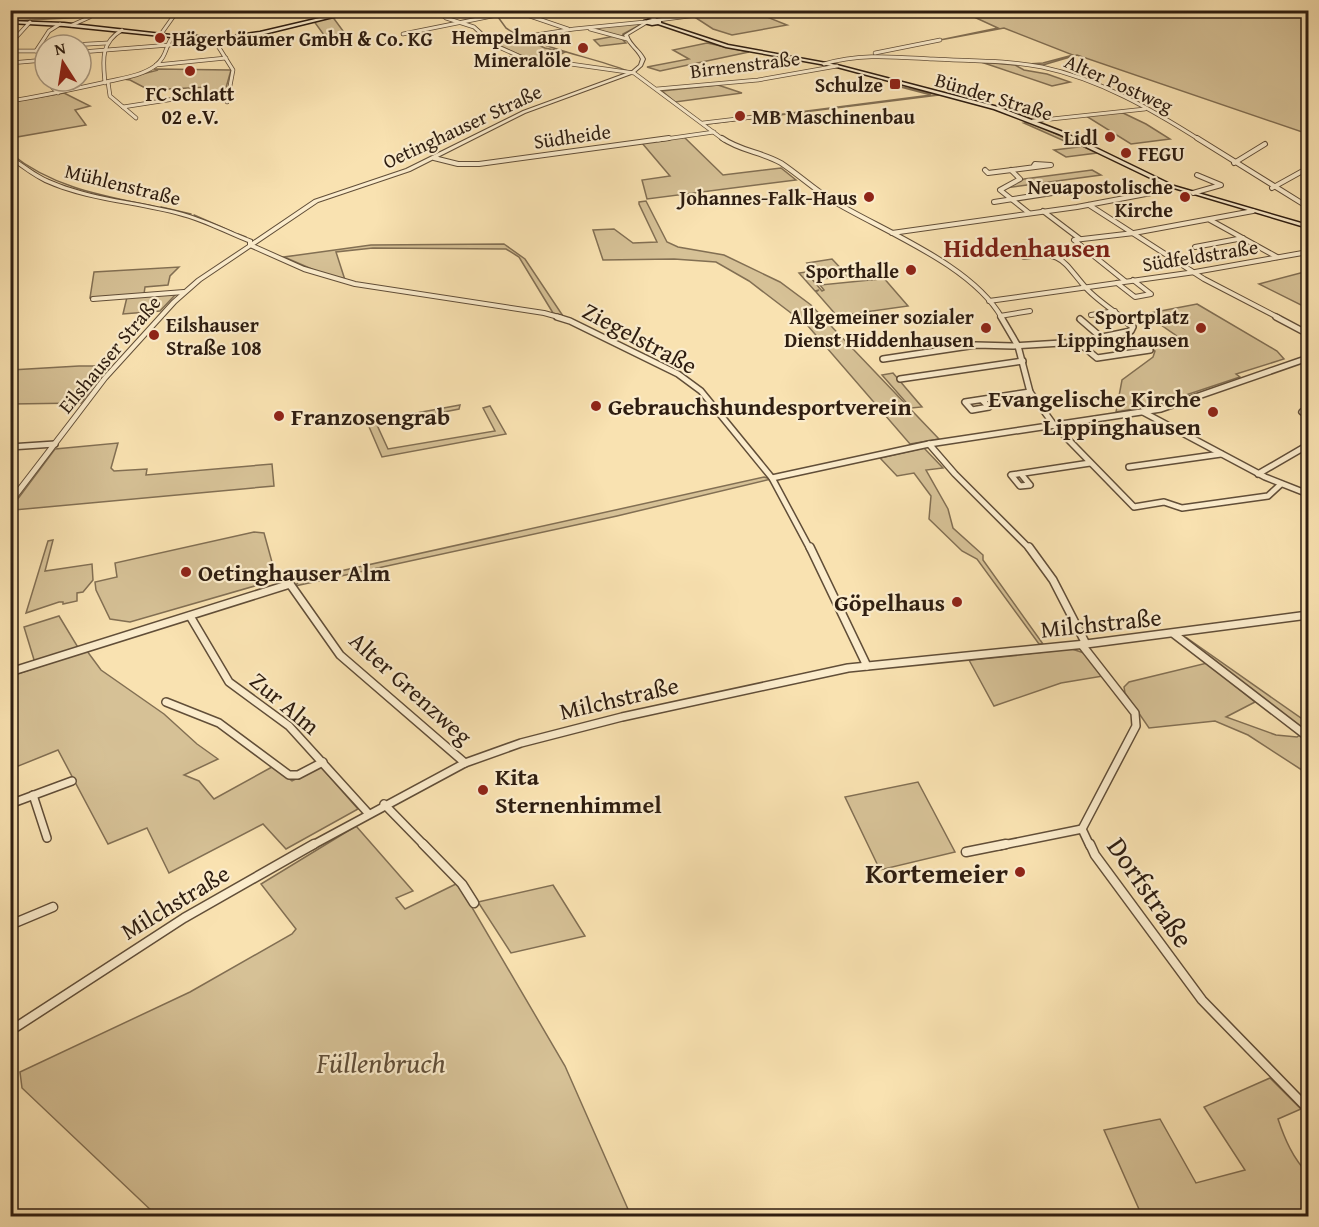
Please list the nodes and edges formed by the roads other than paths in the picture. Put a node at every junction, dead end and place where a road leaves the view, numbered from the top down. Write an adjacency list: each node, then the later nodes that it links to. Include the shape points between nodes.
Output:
1 (17, 10): 10 (street)
2 (136, 10): 11 (street)
3 (178, 10): 23 (street)
4 (364, 10): 26 (main road, via 317,18 268,33)
5 (436, 10): 17 (street)
6 (451, 10): 12 (street)
7 (636, 10): 15 (main road)
8 (737, 10): 15 (street)
9 (520, 11): 12 (street); 21 (street)
10 (10, 12)
11 (91, 12): 18 (street, via 90,17)
12 (499, 16): 17 (street)
13 (10, 22): 14 (main road)
14 (30, 22): 16 (main road); 31 (street)
15 (652, 22): 19 (street); 27 (street, via 628,33); 44 (main road, Bünder Straße, via 717,44)
16 (60, 24): 18 (main road); 22 (street)
17 (465, 24): 24 (street); 29 (street)
18 (72, 25): 20 (main road)
19 (586, 27): 21 (street); 27 (street)
20 (122, 30): 23 (main road); 30 (street)
21 (568, 30): 29 (street)
22 (48, 33)
23 (161, 34): 25 (main road)
24 (404, 34)
25 (174, 35): 26 (main road); 33 (street)
26 (224, 38): 40 (street, via 218,46)
27 (627, 39): 47 (street, via 643,56 641,65)
28 (940, 40): 38 (street)
29 (490, 42): 39 (street)
30 (107, 43): 32 (street); 37 (street)
31 (10, 44)
32 (93, 44)
33 (170, 45): 37 (street); 45 (street)
34 (10, 51): 35 (street)
35 (33, 51)
36 (93, 51): 37 (street)
37 (102, 51): 48 (street)
38 (865, 55): 44 (street, Alter Postweg); 56 (street, Alter Postweg, via 1037,66 1085,80)
39 (521, 57): 42 (street); 47 (street)
40 (226, 58): 45 (street); 54 (street, via 233,70)
41 (33, 61): 43 (street)
42 (491, 62)
43 (10, 63)
44 (822, 64): 46 (main road, Bünder Straße)
45 (156, 65): 48 (street, via 142,73)
46 (837, 66): 50 (street, Birnenstraße, via 769,79); 59 (main road, Bünder Straße)
47 (631, 73): 50 (street); 64 (street, Oetinghauser Straße, via 517,115)
48 (106, 82): 49 (street); 55 (street, via 110,96)
49 (93, 85)
50 (657, 89): 60 (street)
51 (58, 93): 53 (street)
52 (200, 95): 55 (street)
53 (10, 101)
54 (226, 102)
55 (123, 107): 58 (street)
56 (1145, 109): 59 (street); 65 (street, Alter Postweg)
57 (762, 116): 60 (street)
58 (136, 118)
59 (1033, 121): 71 (main road, Bünder Straße, via 1076,139)
60 (702, 123): 61 (street)
61 (714, 132): 64 (street, Südheide, via 480,164); 84 (street, via 738,149 779,162 831,200)
62 (1265, 144): 65 (street)
63 (10, 157): 88 (street, Mühlenstraße, via 28,171 58,185 193,218)
64 (434, 158): 88 (street, Oetinghauser Straße, via 316,201)
65 (1234, 163): 72 (street, Alter Postweg)
66 (1033, 167): 68 (street)
67 (1308, 168): 72 (street)
68 (1011, 170): 69 (street); 75 (street, via 1020,179 1000,190)
69 (1001, 171)
70 (1197, 175): 74 (street, via 1221,185)
71 (1165, 187): 74 (main road); 77 (street)
72 (1272, 188): 78 (street, Alter Postweg)
73 (1065, 191): 73 (street, via 1085,188 1089,190 1069,193); 75 (street)
74 (1193, 193): 80 (main road)
75 (1012, 200): 76 (street); 81 (street)
76 (994, 202)
77 (1088, 205): 79 (street); 85 (street)
78 (1308, 207)
79 (1043, 211): 81 (street); 87 (street)
80 (1253, 211): 82 (street); 83 (main road)
81 (1029, 213): 84 (street)
82 (1209, 219): 85 (street); 86 (street)
83 (1308, 227)
84 (892, 232): 100 (street, via 943,262)
85 (1134, 233): 87 (street); 93 (street)
86 (1243, 238): 89 (street); 92 (street)
87 (1080, 239): 95 (street, via 1074,243)
88 (250, 245): 98 (street, Eilshauser Straße); 130 (street, Ziegelstraße, via 304,269 355,284 544,313 570,321 678,374 701,391)
89 (1195, 248)
90 (1308, 252): 92 (street, Südfeldstraße)
91 (1024, 257): 97 (street, via 1053,255 1081,278)
92 (1278, 258): 93 (street, Südfeldstraße)
93 (1194, 272): 94 (street, Südfeldstraße); 106 (street)
94 (1132, 280): 95 (street, Südfeldstraße); 96 (street, via 1151,294 1135,297)
95 (1125, 282): 96 (street, Südfeldstraße)
96 (1117, 283): 97 (street, Südfeldstraße)
97 (1085, 287): 100 (street, Südfeldstraße); 102 (street)
98 (184, 292): 99 (street); 121 (street, Eilshauser Straße, via 105,378)
99 (93, 299)
100 (989, 301): 104 (street)
101 (1030, 311): 104 (street)
102 (1115, 311): 103 (street); 107 (street, via 1133,327 1131,331)
103 (1091, 315)
104 (1000, 316): 109 (street)
105 (1080, 319): 107 (street)
106 (1308, 334)
107 (1102, 338): 108 (street)
108 (1078, 342): 109 (street); 110 (street, via 1096,358)
109 (1018, 346): 112 (street, via 976,345); 113 (street)
110 (1150, 350)
111 (1308, 358): 117 (street)
112 (883, 359)
113 (1023, 362): 114 (street); 115 (street)
114 (900, 379)
115 (1030, 392): 116 (street); 120 (street)
116 (982, 400)
117 (1143, 412): 120 (street); 125 (street)
118 (1302, 412): 119 (street)
119 (1308, 416)
120 (1054, 425): 122 (street); 126 (street)
121 (55, 444): 124 (street); 133 (street, Eilshauser Straße)
122 (929, 444): 130 (street); 137 (street, Dorfstraße, via 1039,559)
123 (1308, 445): 129 (street)
124 (10, 447)
125 (1222, 454): 127 (street); 129 (street)
126 (1090, 462): 128 (street); 131 (street, via 1134,507 1164,502 1182,508 1268,496)
127 (1129, 467)
128 (1021, 474)
129 (1258, 474): 131 (street)
130 (772, 478): 138 (street, Ziegelstraße)
131 (1281, 484): 132 (street)
132 (1308, 494)
133 (10, 503)
134 (1308, 615): 136 (street, Milchstraße)
135 (190, 616): 139 (street); 142 (street, Zur Alm, via 229,682 289,726); 143 (street, Alter Grenzweg, via 290,584 340,655)
136 (1174, 634): 137 (street, Milchstraße); 141 (street)
137 (1084, 645): 138 (street, Milchstraße); 149 (street, Dorfstraße, via 1135,713 1136,726)
138 (867, 666): 143 (street, Milchstraße, via 797,677 572,729)
139 (10, 672)
140 (166, 702): 142 (street, via 219,723 289,775 298,775)
141 (1308, 737)
142 (323, 762): 148 (street, Zur Alm)
143 (465, 763): 147 (street, Milchstraße)
144 (72, 781): 145 (street)
145 (33, 795): 146 (street); 150 (street)
146 (10, 804)
147 (384, 804): 148 (street, Milchstraße); 152 (street, via 462,884)
148 (368, 813): 155 (street, Milchstraße, via 184,918)
149 (1083, 829): 151 (street); 156 (street, Dorfstraße, via 1095,855 1202,1000)
150 (47, 838)
151 (966, 852)
152 (474, 903)
153 (53, 907): 154 (street)
154 (10, 925)
155 (10, 1031)
156 (1308, 1109)

